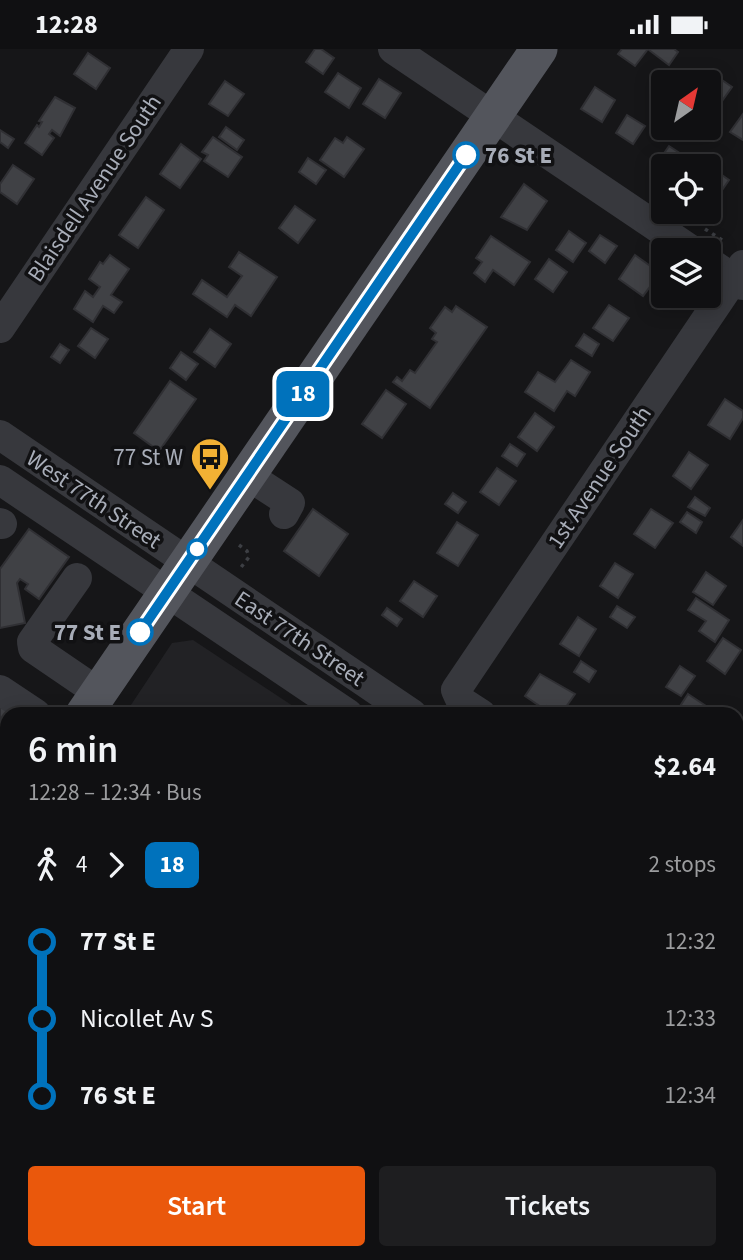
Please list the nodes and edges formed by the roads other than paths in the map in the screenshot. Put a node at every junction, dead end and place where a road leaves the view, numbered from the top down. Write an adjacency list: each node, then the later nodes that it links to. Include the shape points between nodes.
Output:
1 (189, 49): 8 (street, Blaisdell Avenue South)
2 (393, 49): 4 (street)
3 (539, 49): 4 (main road)
4 (493, 116): 5 (street); 10 (main road)
5 (696, 238)
6 (721, 257): 7 (street)
7 (740, 277): 21 (street, 1st Avenue South, via 456,690)
8 (0, 328)
9 (0, 435): 13 (street, West 77th Street)
10 (247, 475): 12 (street, via 290,503); 13 (main road)
11 (0, 480): 15 (street, West 77th Street)
12 (284, 514)
13 (188, 562): 15 (main road); 20 (street, East 77th Street)
14 (77, 578): 17 (street, via 32,642)
15 (167, 592): 17 (main road); 19 (street, East 77th Street)
16 (0, 690): 18 (street)
17 (92, 703)
18 (22, 707)
19 (338, 707)
20 (402, 707)
21 (470, 707)

